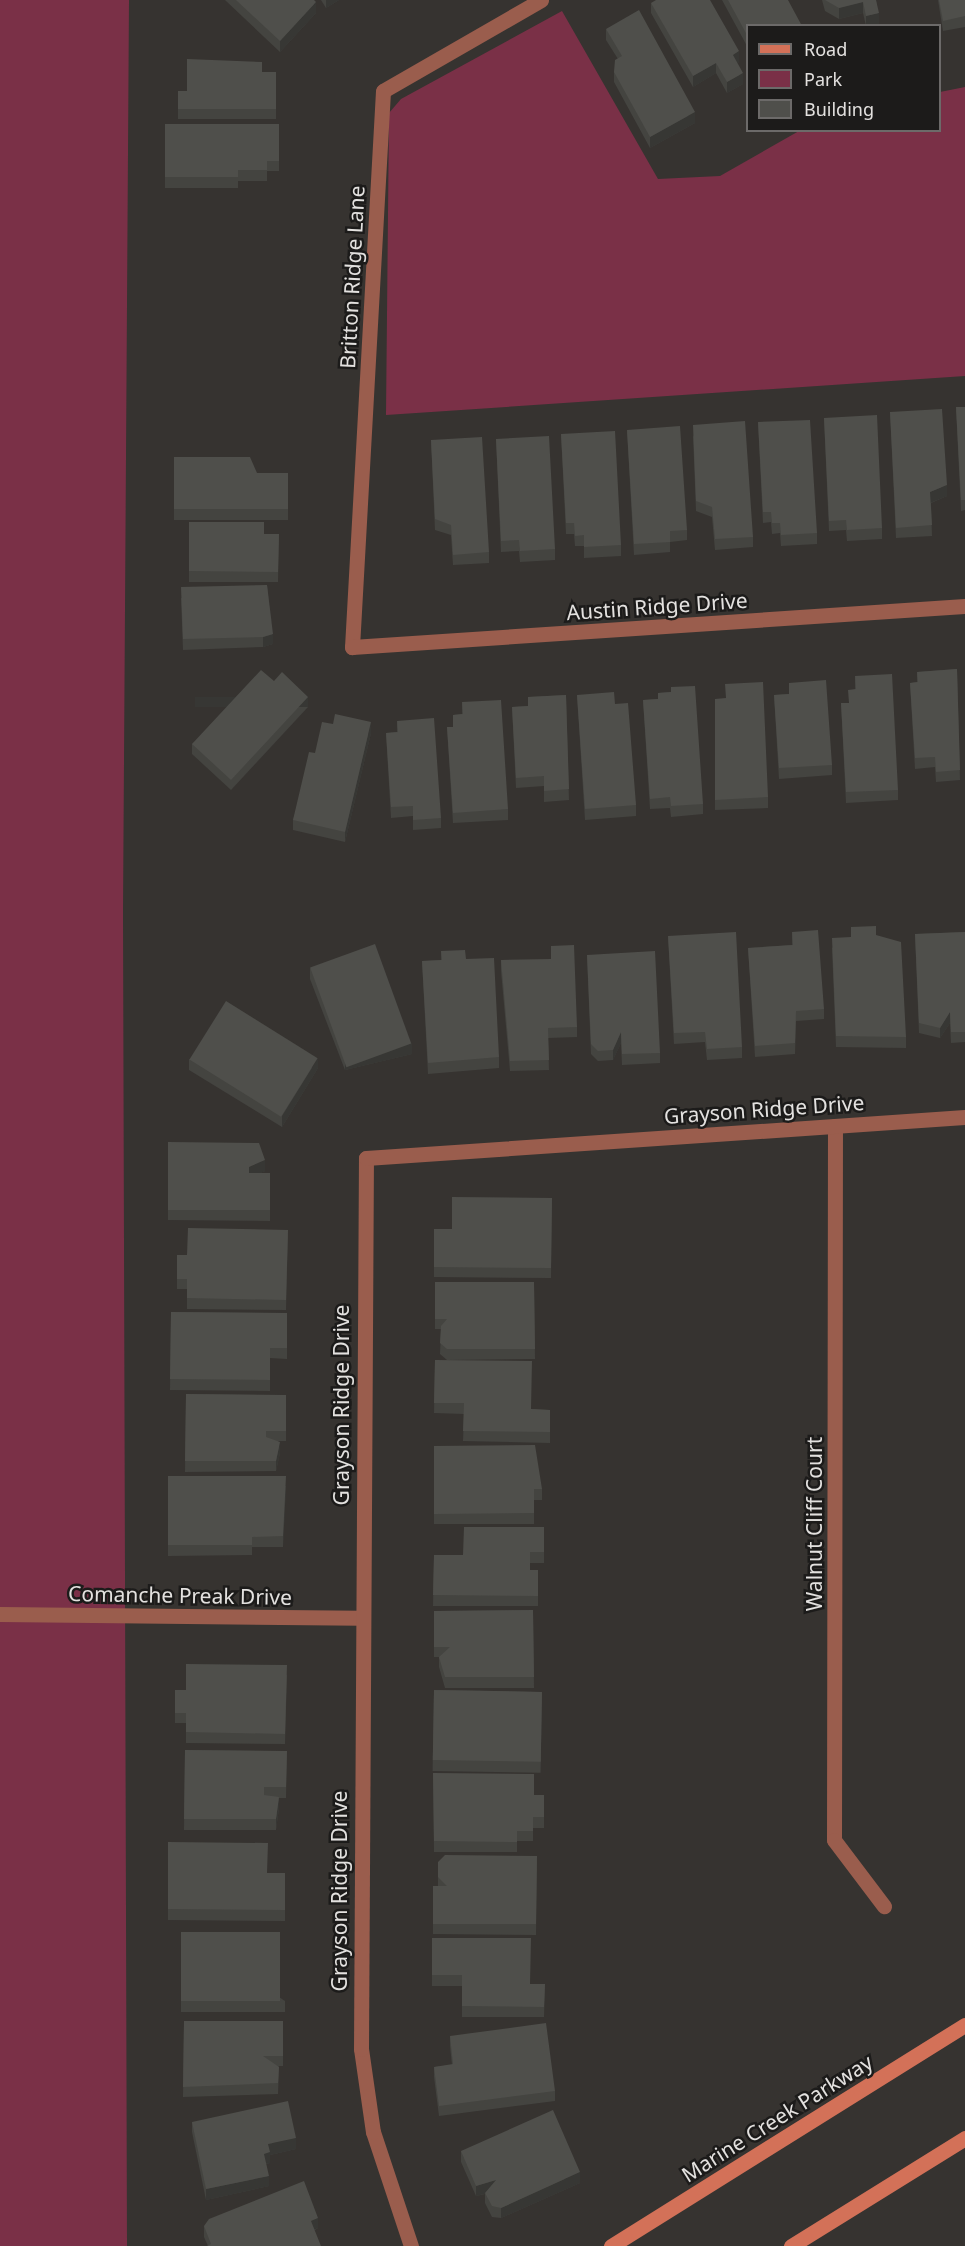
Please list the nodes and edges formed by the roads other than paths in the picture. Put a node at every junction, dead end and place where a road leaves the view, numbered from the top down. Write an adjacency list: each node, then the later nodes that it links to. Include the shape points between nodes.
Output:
1 (541, 0): 3 (street, Britton Ridge Lane, via 383,91)
2 (965, 606): 3 (street, Austin Ridge Drive)
3 (352, 647)
4 (965, 1117): 5 (street, Grayson Ridge Drive)
5 (835, 1126): 7 (street, Grayson Ridge Drive, via 366,1158); 8 (street, Walnut Cliff Court, via 834,1840)
6 (0, 1614): 7 (street, Comanche Preak Drive)
7 (360, 1618): 11 (street, Grayson Ridge Drive, via 361,2049 373,2132)
8 (884, 1906)
9 (965, 2025): 12 (main road, Marine Creek Parkway)
10 (965, 2139): 13 (main road)
11 (411, 2246)
12 (611, 2246)
13 (791, 2246)

